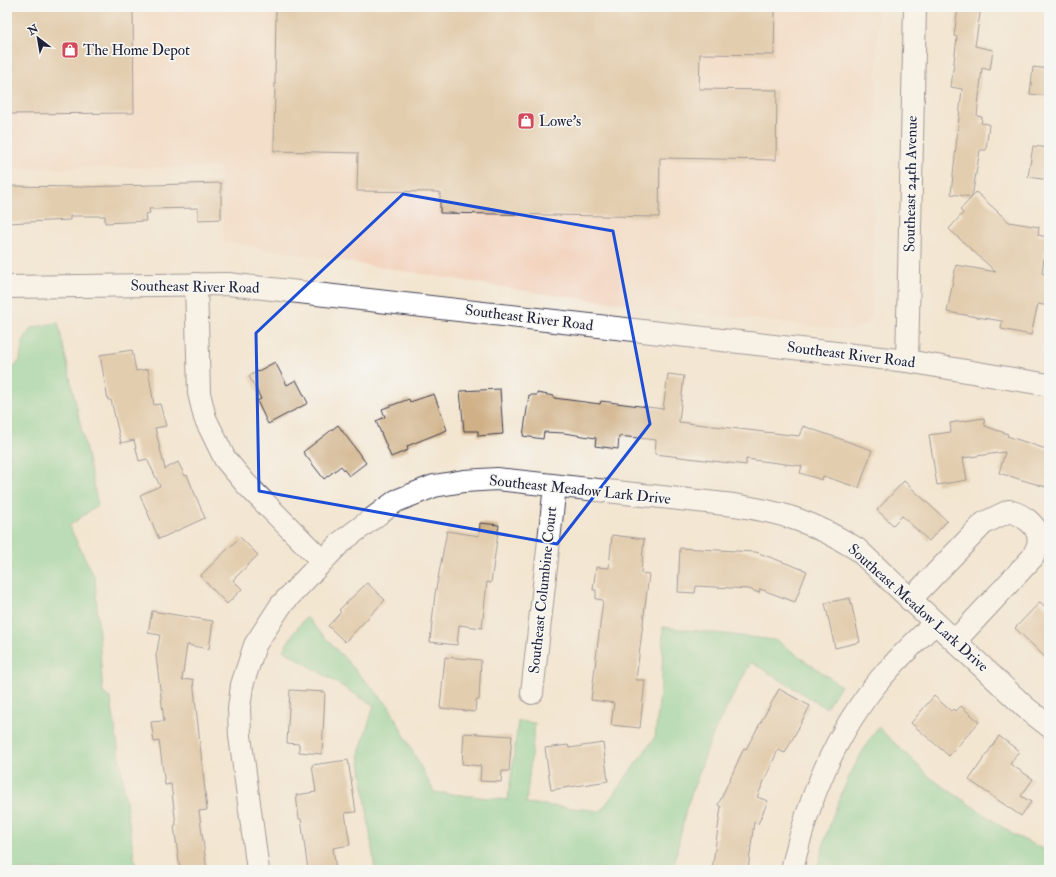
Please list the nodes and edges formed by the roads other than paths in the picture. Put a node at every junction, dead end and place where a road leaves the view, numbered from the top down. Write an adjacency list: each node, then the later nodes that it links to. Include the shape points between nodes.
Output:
1 (914, 7): 4 (street, Southeast 24th Avenue)
2 (196, 284): 3 (street, Southeast River Road); 4 (street, Southeast River Road, via 263,287); 7 (street, via 199,393 205,418 225,459 246,484)
3 (7, 287)
4 (907, 362): 5 (street, Southeast River Road)
5 (1049, 385)
6 (555, 486): 7 (street, Southeast Meadow Lark Drive, via 497,479 434,486 396,502 341,542); 8 (street, Southeast Meadow Lark Drive, via 734,505 769,510 801,519 857,549); 11 (street, Southeast Columbine Court)
7 (322, 561): 13 (street, Southeast Meadow Lark Drive, via 281,605 255,645 242,685 238,709 240,736)
8 (910, 600): 9 (street, Southeast Meadow Lark Drive); 10 (street, via 984,522 1009,510 1030,521 1037,531 1039,544 1033,557)
9 (935, 623): 10 (street, Southeast Meadow Lark Drive); 14 (street, via 881,678 854,717 828,762 817,789)
10 (955, 640): 12 (street, Southeast Meadow Lark Drive, via 1026,708)
11 (532, 693)
12 (1049, 726)
13 (258, 870)
14 (792, 870)

